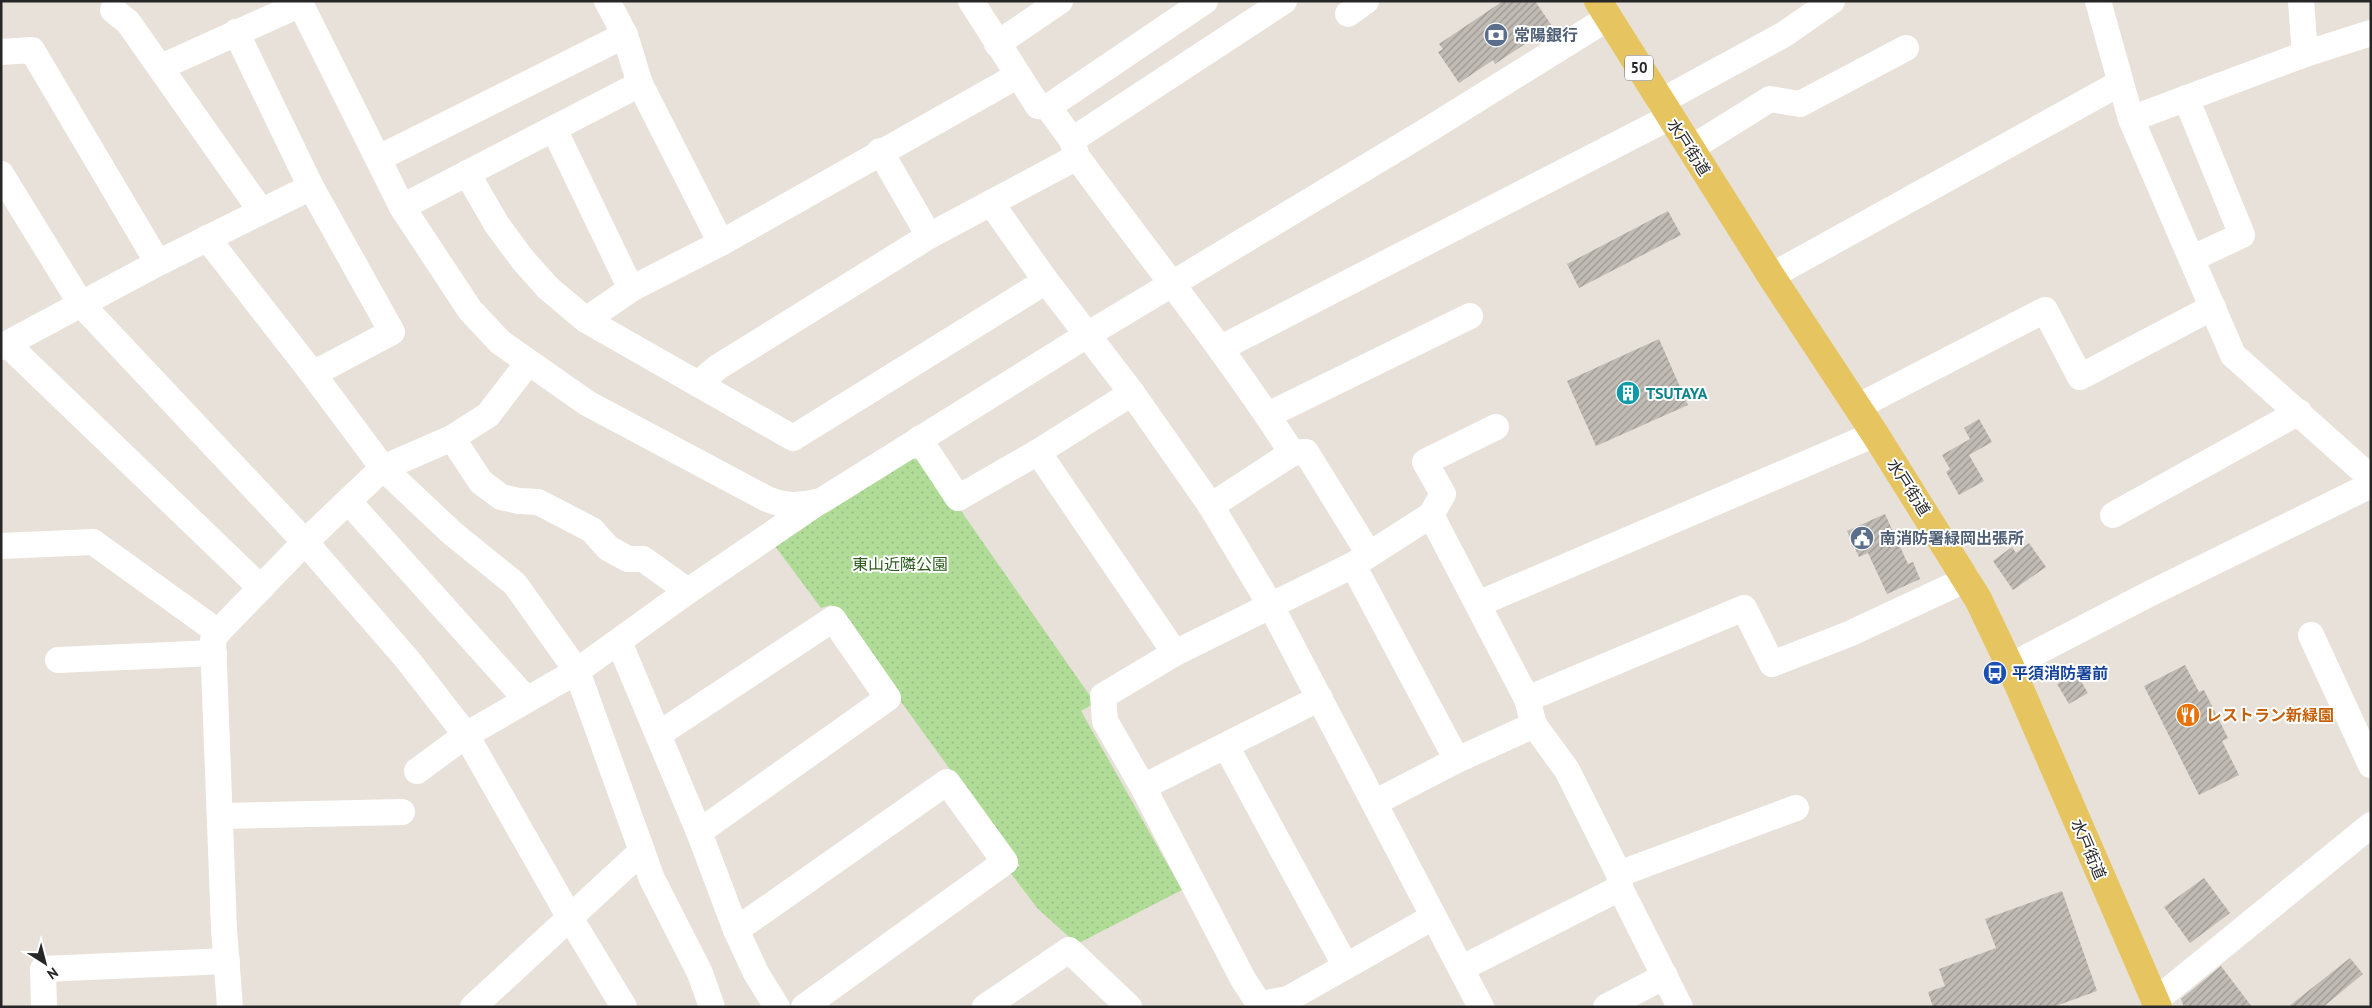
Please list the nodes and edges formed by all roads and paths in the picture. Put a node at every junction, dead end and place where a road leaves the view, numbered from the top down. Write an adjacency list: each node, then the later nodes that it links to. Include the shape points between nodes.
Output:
1 (607, 1): 14 (street)
2 (971, 1): 15 (street)
3 (1060, 1): 15 (street)
4 (1205, 1): 24 (street)
5 (1284, 1): 28 (street)
6 (1832, 1): 25 (street)
7 (2098, 1): 21 (street)
8 (2301, 1): 18 (street)
9 (300, 3): 12 (street); 31 (street)
10 (113, 10): 19 (street, via 128,22)
11 (1603, 10): 25 (main road, 水戸街道 / 50); 45 (street)
12 (236, 32): 19 (street); 34 (street)
13 (2371, 33): 18 (street)
14 (625, 36): 22 (street); 31 (street)
15 (998, 44): 20 (street)
16 (1906, 48): 29 (street, via 1800,104 1770,99)
17 (1, 52): 42 (street, via 32,50)
18 (2305, 54): 23 (street)
19 (161, 67): 37 (street)
20 (1017, 76): 24 (street, via 1038,106); 30 (street)
21 (2120, 83): 26 (street); 43 (street)
22 (640, 84): 27 (street); 40 (street)
23 (2186, 98): 26 (street); 41 (street, via 2242,235)
24 (1048, 107): 28 (street)
25 (1665, 109): 29 (main road, 水戸街道 / 50); 53 (street)
26 (2131, 119): 41 (street)
27 (554, 129): 32 (street); 46 (street)
28 (1075, 149): 35 (street); 45 (street)
29 (1690, 149): 43 (main road, 水戸街道 / 50)
30 (880, 151): 38 (street); 40 (street)
31 (379, 158): 36 (street)
32 (468, 173): 36 (street); 50 (street, via 497,225 523,260 548,288)
33 (1, 174): 47 (street)
34 (310, 187): 37 (street); 55 (street, via 392,332)
35 (991, 203): 38 (street); 44 (street)
36 (402, 207): 54 (street, via 470,310 500,342)
37 (261, 211): 39 (street)
38 (929, 236): 56 (street, via 718,367)
39 (207, 238): 42 (street); 55 (street)
40 (721, 243): 46 (street)
41 (2193, 258): 48 (street)
42 (158, 264): 47 (street)
43 (1771, 276): 58 (main road, 水戸街道 / 50)
44 (1046, 281): 51 (street); 56 (street, via 793,438)
45 (1172, 286): 51 (street); 53 (street)
46 (631, 290): 50 (street)
47 (81, 304): 52 (street); 75 (street)
48 (2213, 307): 58 (street, via 2080,377 2045,310); 59 (street, via 2233,355)
49 (1470, 316): 60 (street)
50 (586, 320): 56 (street)
51 (1087, 334): 57 (street); 64 (street)
52 (4, 346): 79 (street)
53 (1220, 348): 60 (street)
54 (528, 363): 63 (street, via 488,415); 71 (street, via 587,403 767,499 783,505 800,506)
55 (313, 374): 67 (street)
56 (698, 384)
57 (1132, 394): 65 (street); 72 (street)
58 (1857, 408): 62 (main road, 水戸街道 / 50)
59 (2299, 412): 68 (street); 74 (street)
60 (1268, 415): 66 (street)
61 (1496, 427): 73 (street, via 1425,462 1443,494)
62 (1875, 434): 78 (main road, 水戸街道 / 50); 81 (street)
63 (452, 438): 67 (street); 80 (street, via 480,482 501,496 519,502 538,502 592,530 608,548 628,559 643,559)
64 (919, 439): 65 (street, via 958,498); 71 (street)
65 (1038, 452): 86 (street)
66 (1292, 453): 72 (street); 77 (street, via 1306,452)
67 (383, 468): 70 (street); 89 (street, via 452,533 515,584)
68 (2371, 478)
69 (2371, 485): 88 (street)
70 (348, 501): 75 (street); 91 (street)
71 (821, 501): 80 (street)
72 (1210, 506): 82 (street)
73 (1431, 515): 77 (street); 81 (street)
74 (2113, 515)
75 (305, 542): 79 (street); 95 (street, via 407,659)
76 (1, 546): 84 (street, via 93,542)
77 (1361, 560): 82 (street); 97 (street)
78 (1967, 579): 88 (main road, 水戸街道 / 50); 92 (street, via 1849,634 1772,664 1744,608)
79 (261, 588): 84 (street)
80 (688, 591): 85 (street)
81 (1478, 604): 92 (street)
82 (1272, 606): 86 (street); 90 (street)
83 (2311, 636): 98 (street)
84 (216, 642): 87 (street); 104 (street)
85 (619, 642): 89 (street); 94 (street)
86 (1175, 653): 100 (street, via 1103,696 1104,721)
87 (58, 660)
88 (2010, 666): 118 (main road, 水戸街道 / 50)
89 (577, 671): 91 (street); 107 (street)
90 (1320, 698): 96 (street); 101 (street)
91 (526, 699): 95 (street)
92 (1527, 699): 93 (street)
93 (1534, 726): 97 (street); 108 (street, via 1567,770)
94 (659, 734): 106 (street); 106 (street, via 832,619 888,698)
95 (466, 735): 99 (street); 109 (street)
96 (1226, 746): 100 (street); 113 (street)
97 (1457, 760): 101 (street)
98 (2371, 765)
99 (417, 771)
100 (1143, 787): 119 (street, via 1243,979)
101 (1376, 802): 110 (street)
102 (1796, 808): 108 (street)
103 (402, 812): 104 (street)
104 (221, 816): 112 (street)
105 (2371, 825): 118 (street)
106 (699, 832): 111 (street)
107 (642, 851): 109 (street); 123 (street, via 652,879 700,973)
108 (1619, 881): 114 (street); 115 (street)
109 (569, 916): 116 (street); 122 (street)
110 (1433, 916): 113 (street); 114 (street)
111 (736, 930): 124 (street); 125 (street, via 947,782 1006,862)
112 (227, 961): 120 (street, via 43,969); 121 (street)
113 (1345, 965): 117 (street)
114 (1462, 968): 128 (street)
115 (1665, 976): 129 (street); 130 (street)
116 (488, 1002)
117 (1290, 1003): 119 (street)
118 (2156, 1004)
119 (1261, 1005)
120 (44, 1007)
121 (230, 1007)
122 (624, 1007)
123 (712, 1007)
124 (777, 1007)
125 (804, 1007)
126 (985, 1007): 127 (street, via 1069,950)
127 (1129, 1007)
128 (1481, 1007)
129 (1606, 1007)
130 (1680, 1007)

